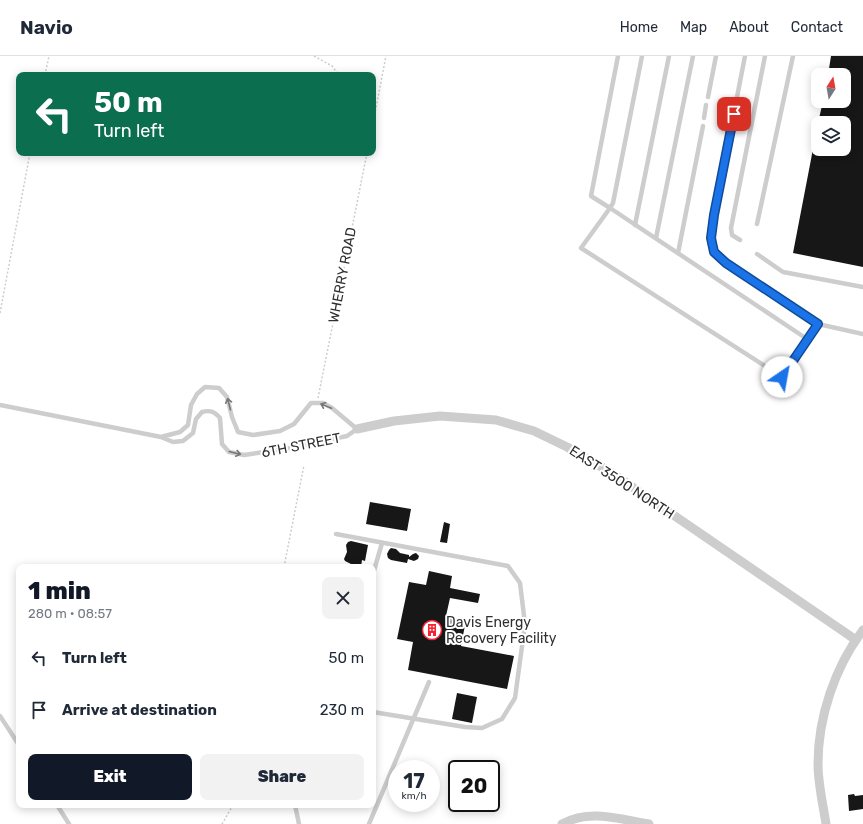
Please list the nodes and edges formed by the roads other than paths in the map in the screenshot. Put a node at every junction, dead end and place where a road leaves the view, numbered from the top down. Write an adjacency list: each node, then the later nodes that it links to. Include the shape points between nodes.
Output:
1 (618, 56): 13 (lane, via 591,196)
2 (642, 56): 13 (lane, via 613,204)
3 (669, 56): 15 (lane)
4 (693, 56): 16 (lane)
5 (716, 56): 9 (lane)
6 (745, 56): 21 (lane, via 714,215 711,238 714,252 726,263)
7 (765, 56): 17 (lane, via 731,228 732,234)
8 (793, 56): 14 (lane)
9 (708, 97)
10 (706, 106): 11 (lane)
11 (704, 118)
12 (702, 126): 18 (lane)
13 (610, 208): 15 (lane); 23 (lane, via 581,248 782,377)
14 (757, 224)
15 (635, 225): 16 (lane)
16 (656, 238): 18 (lane)
17 (740, 240)
18 (678, 253): 23 (lane)
19 (757, 254): 20 (lane, via 783,272)
20 (863, 287)
21 (818, 324): 22 (lane); 23 (lane)
22 (863, 334)
23 (807, 339)
24 (0, 405): 26 (lane, 6TH STREET)
25 (357, 429): 26 (lane, 6TH STREET, one-way to 25, via 173,442 184,441 193,433 196,419 202,412 208,411 215,412 220,418 222,444 229,452 244,455 347,436); 26 (lane, 6TH STREET, one-way to 26, via 323,403 311,404 294,424 280,431 253,435 238,432 227,397 219,388 205,387 197,394 191,405 188,425 180,432); 31 (street, EAST 3500 NORTH, via 394,421 440,416 496,420 534,431 568,447 612,473)
26 (161, 437)
27 (336, 534): 28 (lane)
28 (382, 543): 29 (lane); 35 (lane, via 508,566 520,583 525,624 515,698 502,719 482,728)
29 (376, 564)
30 (863, 630): 31 (street)
31 (856, 640): 46 (street, via 829,696 819,736 818,765)
32 (429, 682): 35 (lane)
33 (376, 713): 35 (lane)
34 (0, 716): 36 (lane)
35 (414, 719): 39 (lane)
36 (16, 741)
37 (59, 808): 41 (lane)
38 (296, 808): 42 (lane)
39 (376, 808)
40 (376, 808): 43 (lane)
41 (69, 824)
42 (299, 824)
43 (369, 824)
44 (562, 824): 45 (street, via 583,816 604,816)
45 (649, 824)
46 (826, 824)

